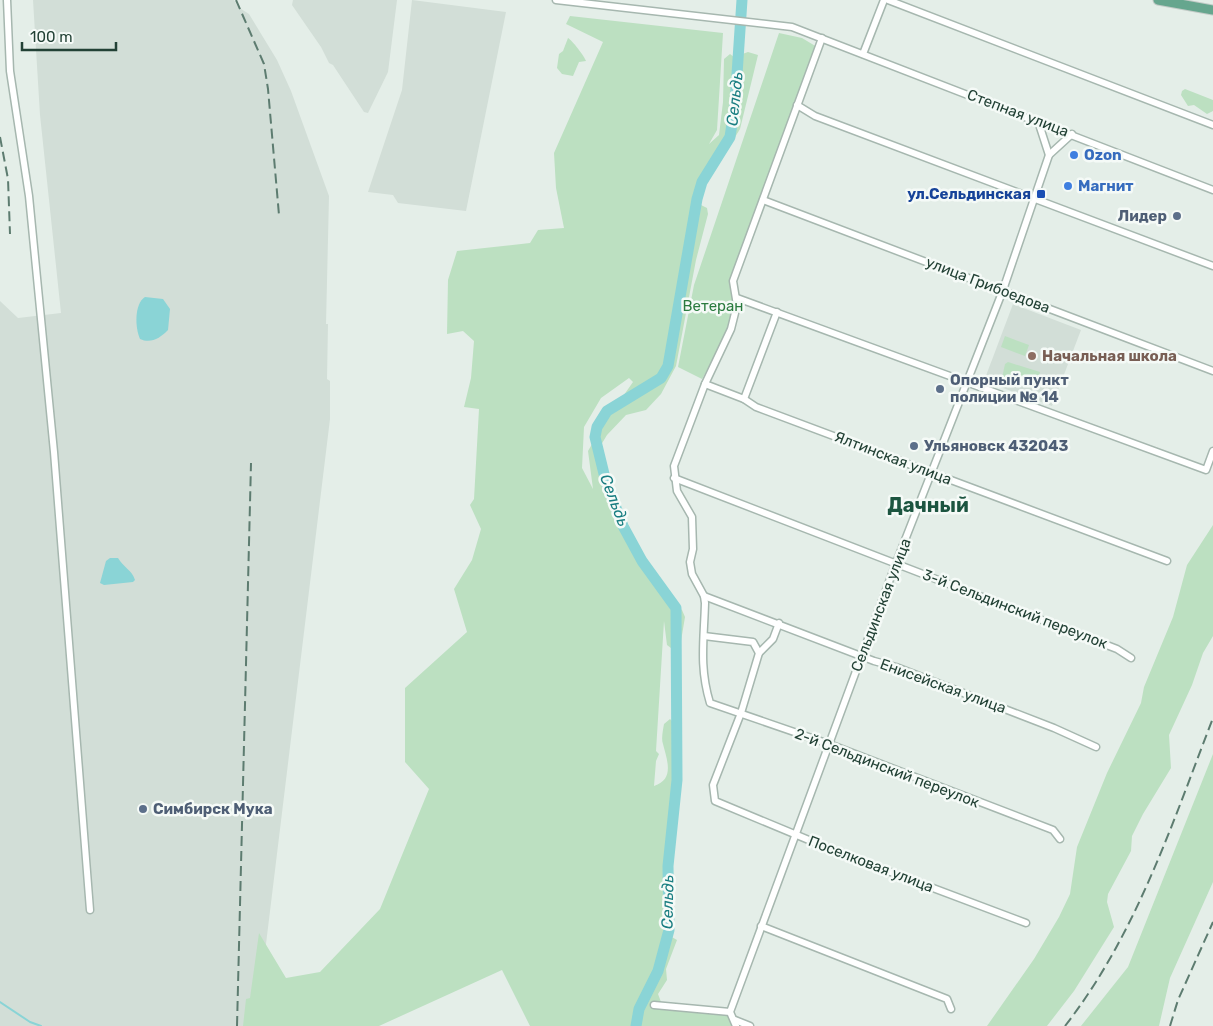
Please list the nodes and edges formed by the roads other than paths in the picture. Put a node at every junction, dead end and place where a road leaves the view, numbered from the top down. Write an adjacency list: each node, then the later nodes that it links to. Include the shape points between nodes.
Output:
1 (7, 0): 40 (street, via 10,71 29,196 54,452)
2 (556, 0): 6 (street, Степная улица, via 766,23 792,27)
3 (886, 0): 7 (street); 10 (street)
4 (1158, 0): 5 (main road)
5 (1213, 10)
6 (822, 38): 7 (street, Степная улица); 8 (street)
7 (863, 54): 9 (street, Степная улица)
8 (797, 106): 14 (street, via 815,116); 15 (street)
9 (1038, 121): 11 (street, Степная улица); 12 (street)
10 (1213, 125)
11 (1072, 134): 12 (street, Сельдинская улица); 13 (street, Степная улица)
12 (1049, 155): 14 (street, Сельдинская улица)
13 (1213, 190)
14 (1034, 199): 16 (street); 17 (street, Сельдинская улица)
15 (763, 200): 17 (street, улица Грибоедова); 18 (street, via 733,281 732,290)
16 (1213, 266)
17 (1003, 290): 20 (street, улица Грибоедова); 21 (street, Сельдинская улица)
18 (737, 298): 19 (street); 22 (street, via 727,342)
19 (777, 312): 21 (street); 23 (street)
20 (1213, 371)
21 (966, 382): 24 (street, via 1206,470); 25 (street, Сельдинская улица)
22 (705, 384): 23 (street, Ялтинская улица); 26 (street, via 674,466)
23 (744, 399): 25 (street, Ялтинская улица, via 756,407)
24 (1213, 451)
25 (931, 474): 27 (street, Ялтинская улица); 28 (street, Сельдинская улица)
26 (674, 478): 28 (street, 3-й Сельдинский переулок); 29 (street, via 692,518 690,562 692,574)
27 (1167, 561)
28 (896, 563): 33 (street, Сельдинская улица); 34 (street, 3-й Сельдинский переулок, via 1116,649)
29 (704, 596): 30 (street, Енисейская улица); 31 (street)
30 (779, 623): 32 (street, via 773,639); 33 (street, Енисейская улица)
31 (704, 636): 32 (street, via 753,642); 35 (street, 2-й Сельдинский переулок, via 702,672 710,703)
32 (759, 653): 35 (street)
33 (861, 656): 36 (street, Сельдинская улица); 37 (street, Енисейская улица, via 1036,721)
34 (1131, 658)
35 (741, 713): 36 (street, 2-й Сельдинский переулок); 38 (street, Поселковая улица, via 714,785 713,797 718,804)
36 (829, 744): 38 (street, Сельдинская улица); 39 (street, 2-й Сельдинский переулок, via 1053,830)
37 (1096, 747)
38 (795, 835): 41 (street, Поселковая улица); 42 (street, Сельдинская улица)
39 (1060, 839)
40 (90, 910)
41 (1026, 922)
42 (760, 926): 44 (street, via 947,999); 45 (street, Сельдинская улица)
43 (654, 1006): 45 (street)
44 (951, 1009)
45 (730, 1012): 46 (street)
46 (736, 1023): 47 (street)
47 (750, 1026)

